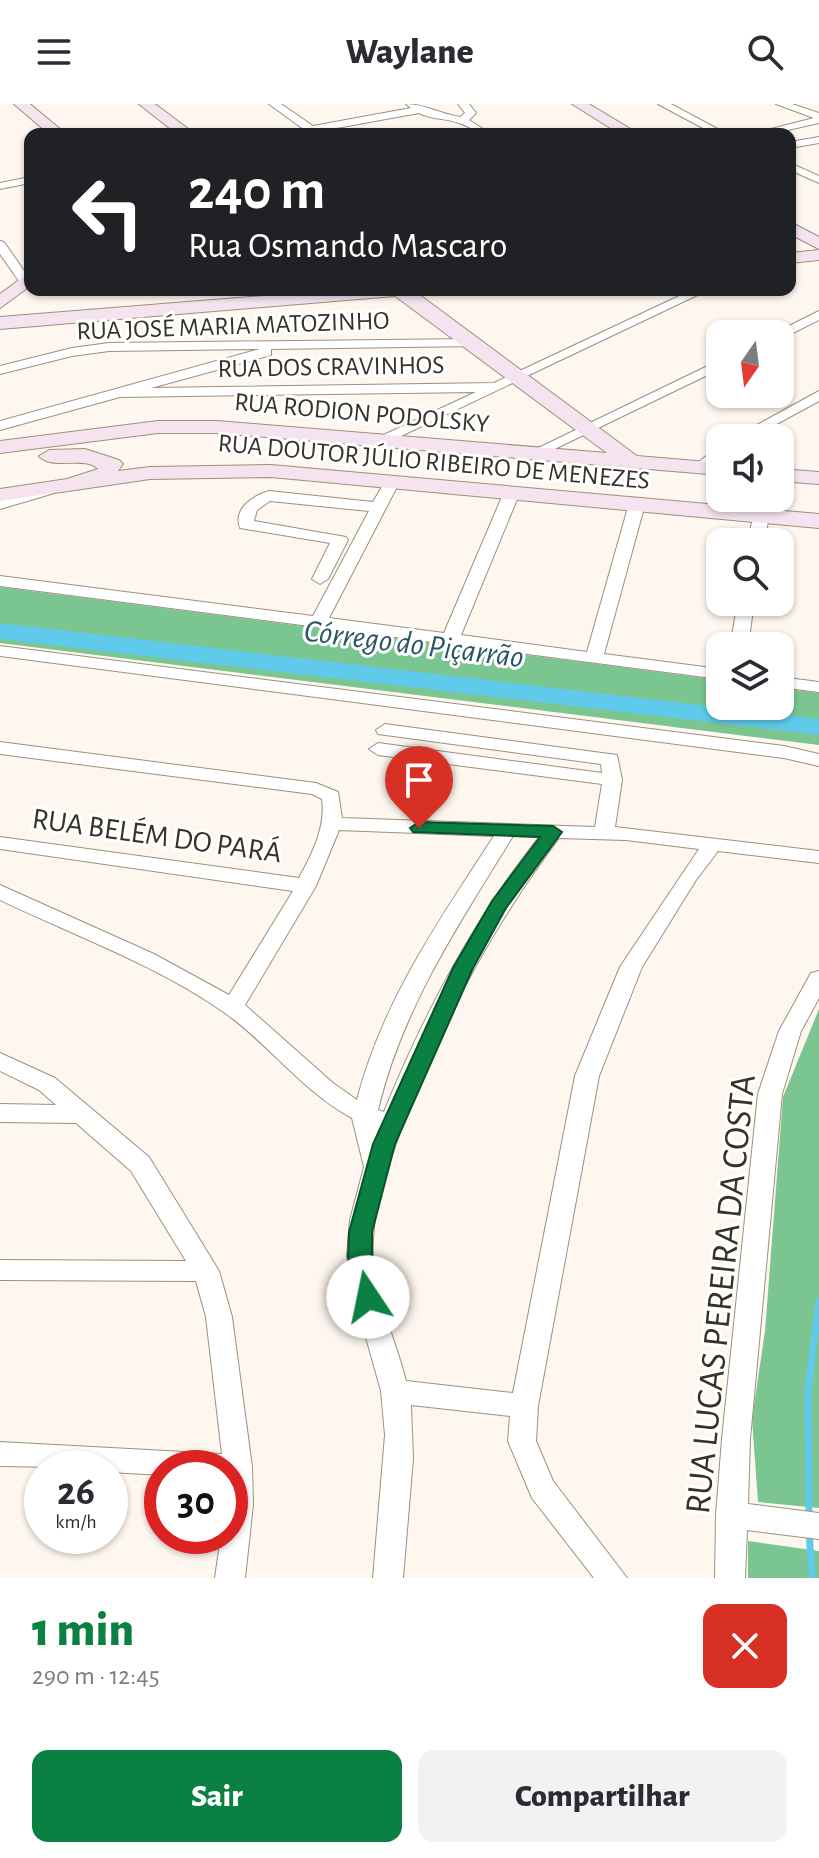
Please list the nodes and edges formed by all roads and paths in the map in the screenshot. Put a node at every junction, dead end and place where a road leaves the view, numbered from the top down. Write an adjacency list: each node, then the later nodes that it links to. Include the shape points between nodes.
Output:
1 (21, 104): 11 (street)
2 (146, 104): 12 (street)
3 (274, 104): 13 (street)
4 (463, 104): 10 (street, via 471,113)
5 (579, 104): 16 (street)
6 (663, 104): 17 (street)
7 (781, 104): 9 (street)
8 (414, 107): 10 (street); 14 (street)
9 (819, 118): 18 (street)
10 (462, 120): 15 (street)
11 (51, 128)
12 (179, 128)
13 (309, 128)
14 (331, 128)
15 (476, 128)
16 (621, 128)
17 (710, 128)
18 (780, 128)
19 (819, 140): 20 (street)
20 (796, 144)
21 (796, 169): 22 (street)
22 (819, 180)
23 (24, 181): 24 (street)
24 (0, 186)
25 (796, 231): 26 (street)
26 (819, 244)
27 (8, 249): 30 (street)
28 (819, 255): 29 (street)
29 (796, 257)
30 (24, 273)
31 (24, 282): 35 (street)
32 (327, 296): 37 (street)
33 (408, 296): 39 (street)
34 (689, 296): 45 (street)
35 (0, 303)
36 (819, 315): 38 (street)
37 (0, 323)
38 (794, 327)
39 (470, 343): 40 (street, RUA JOSÉ MARIA MATOZINHO); 45 (street)
40 (293, 345): 41 (street); 42 (street, RUA JOSÉ MARIA MATOZINHO, via 90,349)
41 (215, 366): 44 (street); 49 (street)
42 (0, 370)
43 (706, 371): 55 (street)
44 (197, 372): 48 (street); 50 (street)
45 (517, 378): 46 (street); 55 (street)
46 (495, 387): 47 (street, RUA DOS CRAVINHOS); 52 (street)
47 (393, 390): 49 (street, RUA DOS CRAVINHOS); 52 (street)
48 (193, 392): 49 (street, RUA DOS CRAVINHOS); 50 (street, RUA DOS CRAVINHOS)
49 (214, 392)
50 (120, 393): 54 (street)
51 (819, 395): 53 (street)
52 (443, 412): 56 (street)
53 (766, 424)
54 (0, 426)
55 (586, 430): 58 (street); 60 (street)
56 (380, 442): 57 (street, RUA RODION PODOLSKY, via 158,427); 58 (street, RUA RODION PODOLSKY)
57 (0, 447)
58 (533, 454): 60 (street, RUA RODION PODOLSKY)
59 (0, 458): 65 (street, via 85,455 112,464 106,473)
60 (632, 462): 61 (street, RUA RODION PODOLSKY)
61 (706, 468)
62 (794, 476): 63 (street)
63 (819, 478)
64 (392, 481): 65 (street, RUA DOUTOR JÚLIO RIBEIRO DE MENEZES, via 222,470 150,473); 66 (street, RUA DOUTOR JÚLIO RIBEIRO DE MENEZES); 70 (street)
65 (70, 485): 67 (street); 68 (street, RUA DOUTOR JÚLIO RIBEIRO DE MENEZES)
66 (512, 492): 69 (street, RUA DOUTOR JÚLIO RIBEIRO DE MENEZES); 77 (street)
67 (0, 495)
68 (0, 504)
69 (637, 504): 71 (street, RUA DOUTOR JÚLIO RIBEIRO DE MENEZES); 79 (street)
70 (377, 507): 74 (street, via 269,496 256,501 246,525 340,540); 76 (street)
71 (761, 517): 72 (street, RUA DOUTOR JÚLIO RIBEIRO DE MENEZES); 73 (street)
72 (819, 521)
73 (759, 528)
74 (320, 579)
75 (0, 581): 76 (street)
76 (319, 622): 77 (street)
77 (451, 638): 79 (street)
78 (0, 651): 86 (street)
79 (594, 658): 80 (street)
80 (706, 672)
81 (794, 684): 82 (street)
82 (819, 687)
83 (385, 730): 87 (street, via 610,759)
84 (0, 748): 88 (street, via 316,789 336,802)
85 (378, 749): 87 (street)
86 (819, 760)
87 (612, 780): 91 (street)
88 (332, 824): 89 (street); 95 (street)
89 (506, 832): 90 (street); 102 (street, via 421,967 377,1065)
90 (553, 832): 91 (street); 103 (street, via 498,905 463,968)
91 (604, 832): 93 (street)
92 (0, 843): 95 (street, RUA BELÉM DO PARÁ)
93 (714, 843): 94 (street); 108 (street, via 631,967 587,1076)
94 (819, 857)
95 (306, 886): 98 (street)
96 (0, 892): 98 (street, via 114,943)
97 (819, 978): 112 (street, RUA LUCAS PEREIRA DA COSTA, via 790,1031 770,1094)
98 (233, 1007): 102 (street, via 328,1093)
99 (0, 1061): 101 (street, via 47,1084)
100 (0, 1113): 101 (street)
101 (84, 1114): 106 (street, via 140,1164)
102 (364, 1117): 103 (street); 104 (street)
103 (392, 1123): 104 (street)
104 (375, 1165): 107 (street, via 360,1232 360,1257)
105 (0, 1270): 106 (street)
106 (206, 1271): 109 (street, via 219,1317)
107 (396, 1392): 108 (street); 116 (street, via 398,1482)
108 (524, 1406): 117 (street, via 522,1441 542,1489)
109 (236, 1450)
110 (0, 1454): 111 (street)
111 (144, 1462)
112 (730, 1515): 113 (street); 118 (street, RUA LUCAS PEREIRA DA COSTA)
113 (819, 1526)
114 (233, 1554): 115 (street)
115 (230, 1578)
116 (388, 1578)
117 (612, 1578)
118 (730, 1578)

